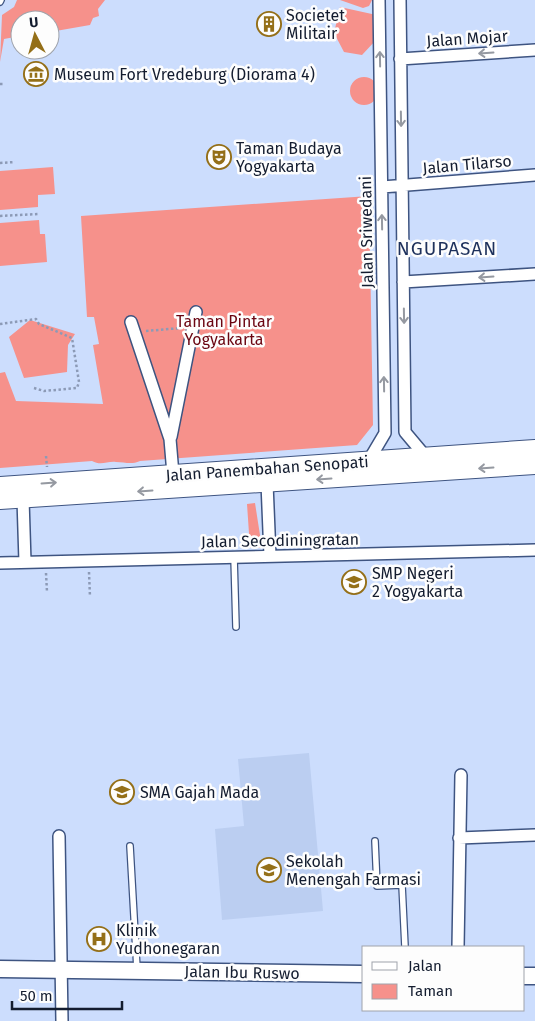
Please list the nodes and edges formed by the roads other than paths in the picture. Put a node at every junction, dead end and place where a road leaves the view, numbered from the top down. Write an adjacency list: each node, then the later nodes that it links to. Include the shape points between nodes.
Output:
1 (379, 0): 6 (street, Jalan Sriwedani, one-way to 1)
2 (400, 0): 4 (street)
3 (535, 50): 4 (street, Jalan Mojar, one-way to 4)
4 (400, 59): 5 (street)
5 (401, 83): 6 (street); 8 (street, one-way to 8)
6 (380, 84): 9 (street, Jalan Sriwedani)
7 (535, 174): 8 (street, Jalan Tilarso)
8 (402, 186): 9 (street, Jalan Tilarso); 11 (street)
9 (382, 187): 15 (street, Jalan Sriwedani, one-way to 9)
10 (535, 274): 11 (street, one-way to 11)
11 (403, 282): 14 (street, one-way to 14)
12 (196, 312): 16 (street)
13 (133, 327): 16 (street)
14 (405, 432): 15 (street); 18 (street)
15 (384, 433): 19 (street, Jalan Sriwedani)
16 (170, 439): 21 (street)
17 (535, 449): 18 (main road, Jalan Panembahan Senopati)
18 (426, 456): 19 (main road, Jalan Panembahan Senopati)
19 (369, 460): 21 (main road, Jalan Panembahan Senopati)
20 (535, 465): 22 (main road, Jalan Panembahan Senopati, one-way to 22)
21 (173, 474): 23 (main road, Jalan Panembahan Senopati, one-way to 21)
22 (266, 483): 24 (main road, Jalan Panembahan Senopati, one-way to 24); 27 (street)
23 (0, 486)
24 (23, 499): 25 (main road, Jalan Panembahan Senopati); 29 (street)
25 (0, 500)
26 (535, 550): 27 (street, Jalan Secodiningratan)
27 (270, 556): 28 (street, Jalan Secodiningratan)
28 (234, 557): 29 (street, Jalan Secodiningratan); 31 (lane)
29 (26, 562): 30 (street, Jalan Secodiningratan)
30 (0, 563)
31 (236, 628)
32 (460, 775): 35 (street)
33 (535, 835): 35 (street)
34 (59, 836): 41 (street)
35 (459, 838): 39 (street)
36 (375, 842): 38 (lane, via 377,886 402,885)
37 (130, 846): 42 (lane)
38 (405, 946)
39 (458, 946)
40 (0, 968): 41 (street, Jalan Ibu Ruswo)
41 (61, 969): 42 (street, Jalan Ibu Ruswo); 44 (street)
42 (137, 971): 43 (street, Jalan Ibu Ruswo)
43 (362, 974)
44 (62, 1021)

